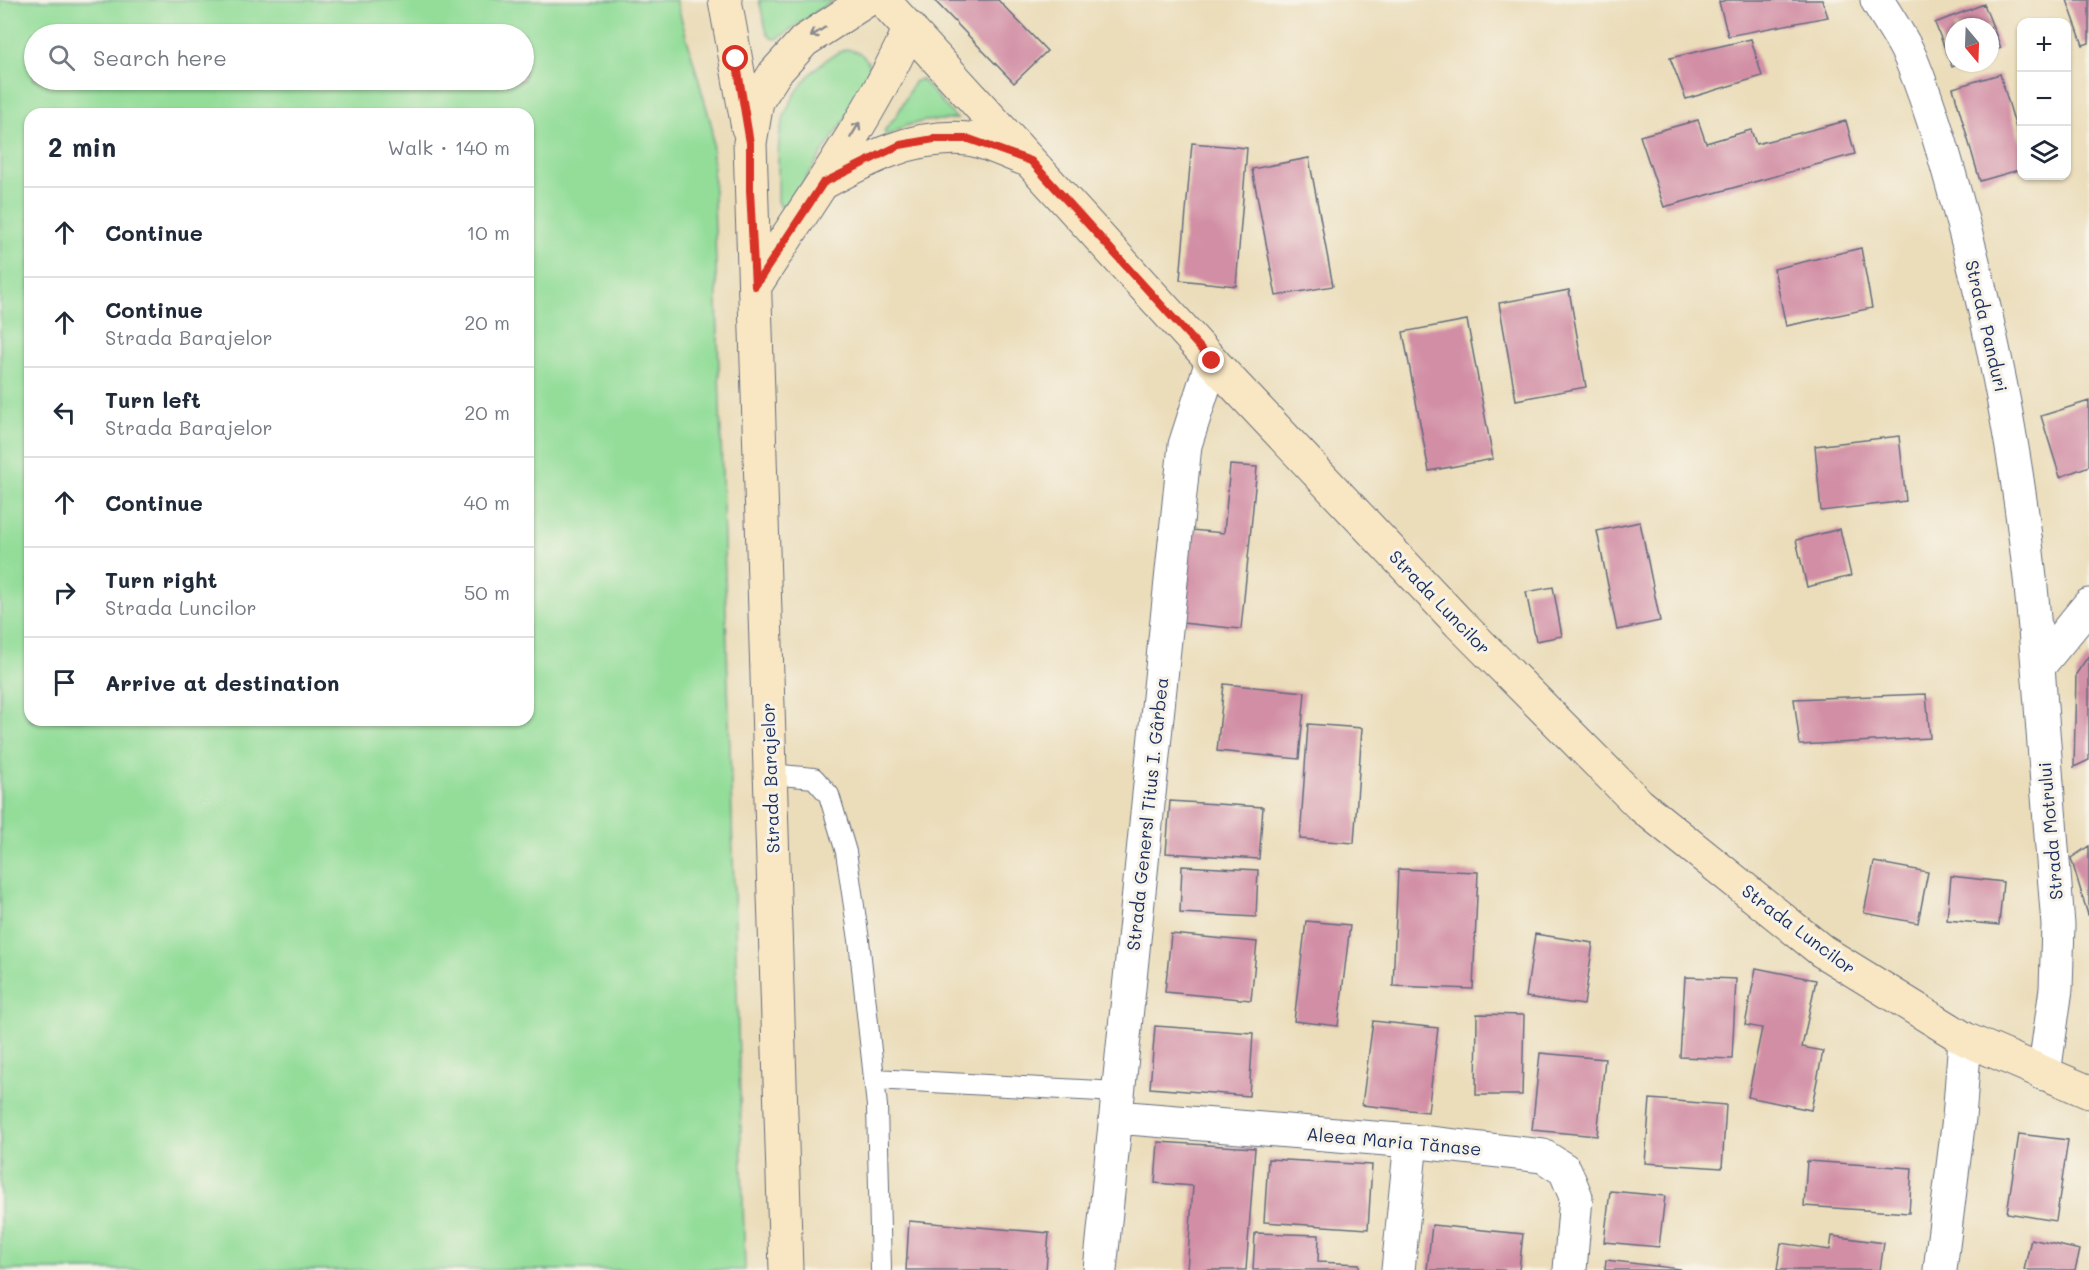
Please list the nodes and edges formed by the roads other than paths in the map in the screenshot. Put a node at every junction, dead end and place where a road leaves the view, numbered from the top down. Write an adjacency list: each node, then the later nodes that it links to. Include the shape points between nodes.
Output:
1 (725, 0): 6 (main road)
2 (867, 0): 6 (main road, Strada Barajelor, one-way to 6, via 804,40 775,73 757,101)
3 (883, 0): 5 (main road, Strada Luncilor)
4 (1877, 0): 12 (street, Strada Panduri, via 1911,57 1948,165 1987,316 2018,470 2032,573)
5 (910, 28): 7 (main road, Strada Luncilor); 8 (main road, one-way to 5)
6 (750, 143): 9 (main road, Strada Barajelor)
7 (1031, 161): 8 (main road, via 969,139 934,139 900,145); 10 (main road, Strada Luncilor)
8 (823, 183): 9 (main road)
9 (755, 286): 13 (main road, Strada Barajelor)
10 (1212, 361): 14 (main road, Strada Luncilor, via 1459,623 1639,804 1822,951); 18 (street, Strada Genersl Titus I. Gârbea, via 1185,445)
11 (2089, 605): 12 (street)
12 (2038, 667): 15 (street, Strada Motrului, via 2058,925 2056,989)
13 (770, 774): 16 (lane, via 814,778 829,795 846,852); 20 (main road, Strada Barajelor)
14 (1965, 1040): 15 (main road, Strada Luncilor); 25 (street)
15 (2044, 1074): 17 (main road, Strada Luncilor)
16 (874, 1079): 18 (lane); 21 (lane)
17 (2089, 1092)
18 (1117, 1105): 19 (street, Aleea Maria Tănase); 22 (street, Strada Genersl Titus I. Gârbea)
19 (1411, 1141): 23 (street); 24 (street, Aleea Maria Tănase, via 1543,1156 1565,1170 1576,1197)
20 (786, 1270)
21 (880, 1270)
22 (1100, 1270)
23 (1398, 1270)
24 (1570, 1270)
25 (1940, 1270)

